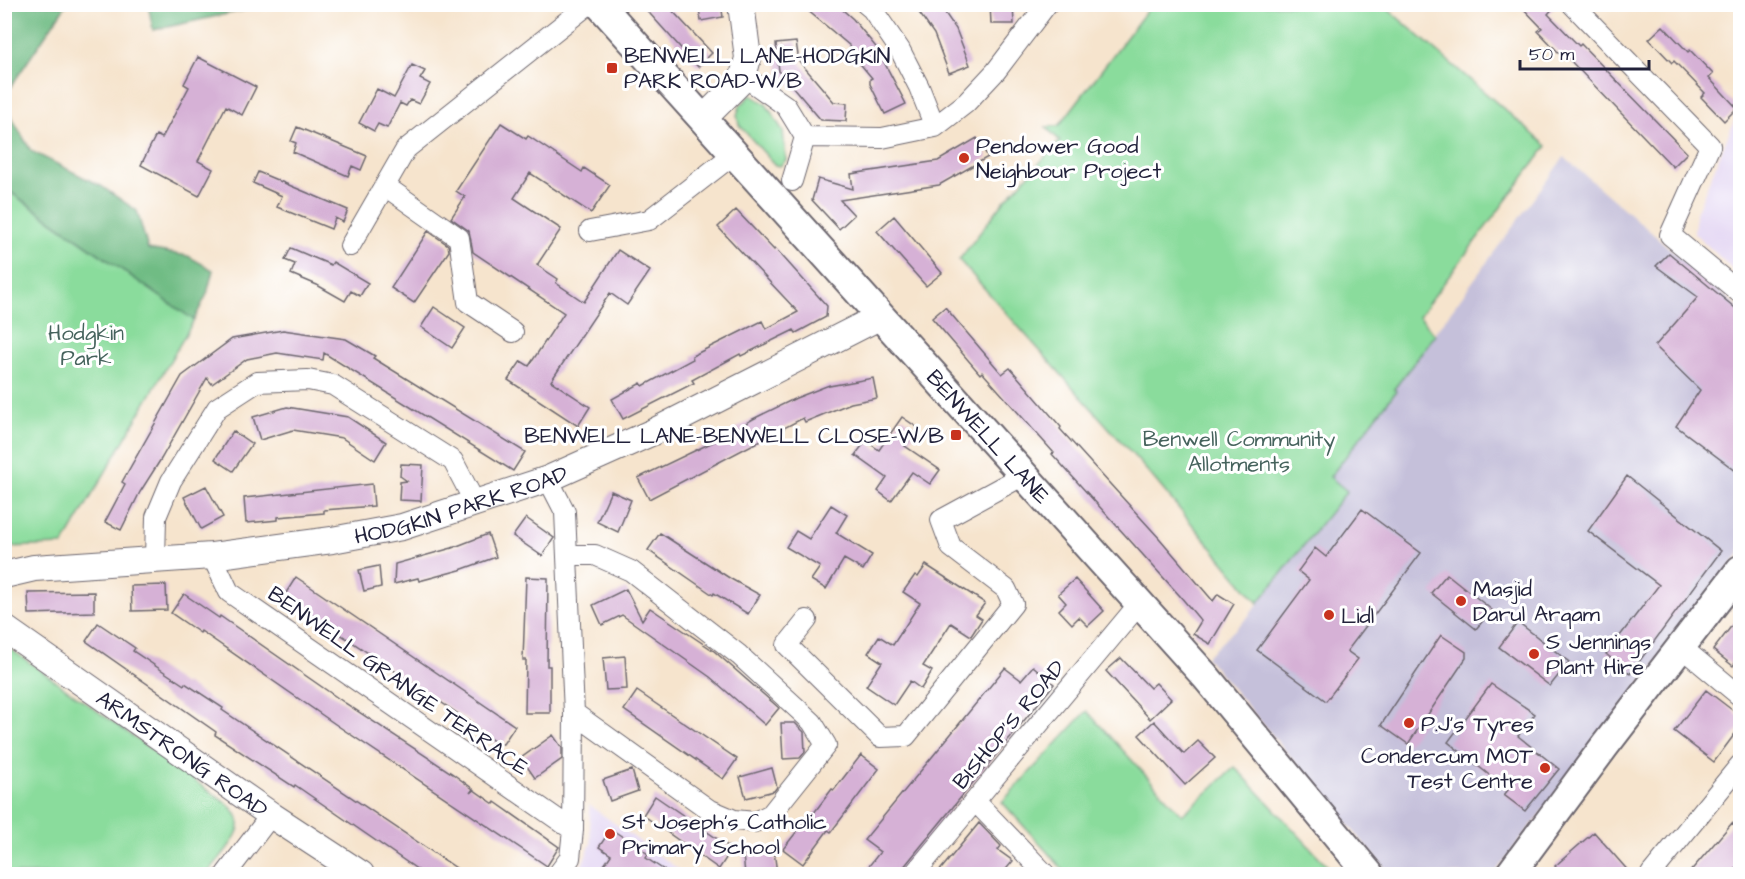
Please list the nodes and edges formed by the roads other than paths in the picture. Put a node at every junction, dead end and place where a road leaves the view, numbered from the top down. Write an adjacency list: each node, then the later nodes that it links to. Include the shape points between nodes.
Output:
1 (589, 4): 13 (street, via 406,149)
2 (599, 4): 8 (main road, BENWELL LANE)
3 (741, 4): 8 (street, via 748,58 742,80)
4 (866, 4): 9 (street, via 900,50)
5 (1047, 4): 9 (street, via 996,71 966,103)
6 (1573, 5): 16 (street, via 1710,146 1670,235)
7 (752, 82): 10 (street, via 786,106)
8 (703, 119): 11 (main road, BENWELL LANE)
9 (935, 127): 10 (street, via 882,138)
10 (805, 137): 12 (street)
11 (734, 154): 14 (street, via 650,220); 17 (main road, BENWELL LANE)
12 (792, 181)
13 (386, 186): 15 (street); 18 (street, via 459,238 468,302)
14 (590, 231)
15 (350, 246)
16 (1740, 293)
17 (881, 316): 19 (main road, BENWELL LANE); 20 (street, HODGKIN PARK ROAD, via 653,432)
18 (513, 332)
19 (1023, 475): 27 (main road, BENWELL LANE); 28 (street, via 941,520 951,547 1006,589 1013,604 906,736 880,737 787,645)
20 (548, 479): 21 (street, HODGKIN PARK ROAD); 22 (street, via 565,512)
21 (475, 503): 23 (street, HODGKIN PARK ROAD, via 402,527); 24 (street, via 453,461 333,385 308,380 257,382 217,408 171,481 156,517)
22 (568, 555): 32 (street); 32 (street, via 595,555 631,571 739,655 812,722 826,745 771,814 755,822 734,820 708,809)
23 (212, 556): 24 (street, HODGKIN PARK ROAD); 36 (street, BENWELL GRANGE TERRACE, via 229,592)
24 (155, 560): 26 (street, HODGKIN PARK ROAD, via 34,568)
25 (1740, 570): 30 (main road)
26 (4, 575)
27 (1138, 604): 34 (street, BISHOP'S ROAD); 42 (main road, BENWELL LANE, via 1206,677)
28 (807, 620)
29 (4, 627): 35 (street, ARMSTRONG ROAD)
30 (1681, 647): 31 (street); 43 (main road)
31 (1740, 696)
32 (574, 713): 36 (street)
33 (1740, 765): 44 (street)
34 (975, 801): 40 (street, BISHOP'S ROAD); 41 (street)
35 (271, 814): 37 (street); 38 (street, ARMSTRONG ROAD)
36 (573, 830): 39 (street, via 570,858)
37 (226, 874)
38 (361, 874)
39 (558, 874)
40 (914, 874)
41 (1045, 874)
42 (1369, 874)
43 (1510, 874)
44 (1651, 874)

